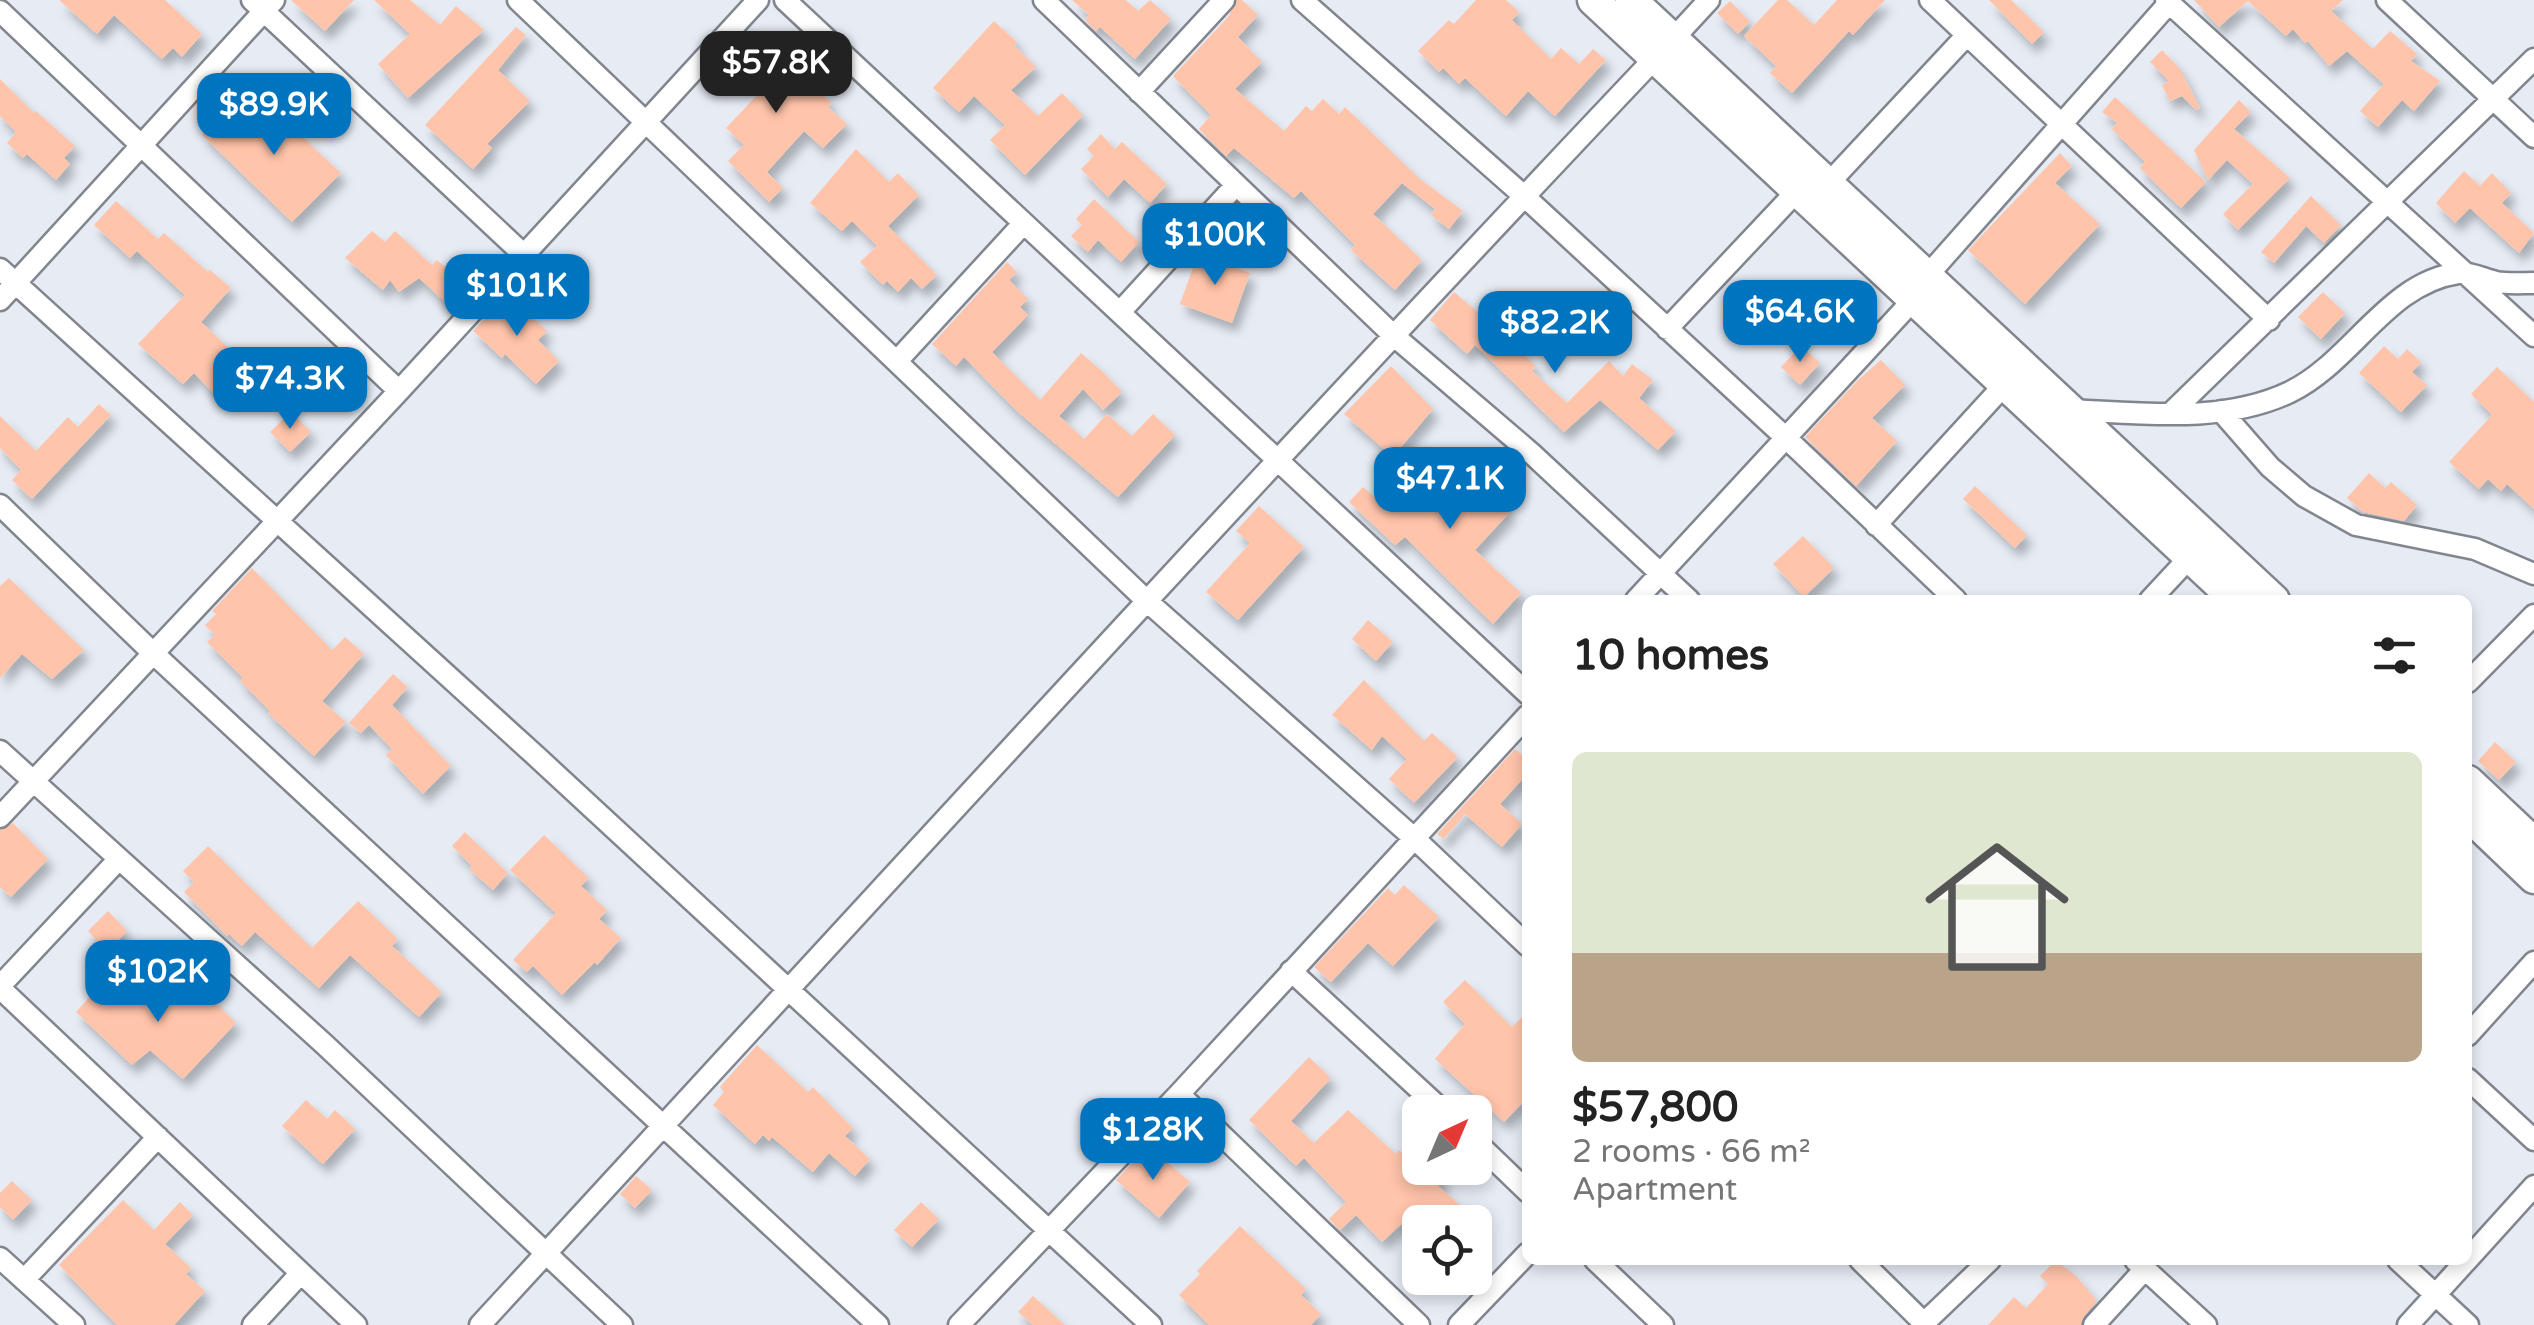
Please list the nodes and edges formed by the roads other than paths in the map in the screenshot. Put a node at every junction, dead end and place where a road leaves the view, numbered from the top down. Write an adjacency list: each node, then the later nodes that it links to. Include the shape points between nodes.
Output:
1 (518, 0): 20 (street)
2 (758, 0): 20 (street)
3 (785, 0): 28 (street)
4 (1044, 0): 18 (street)
5 (1224, 0): 18 (street)
6 (1302, 0): 26 (street)
7 (1593, 0): 16 (street)
8 (1631, 0): 16 (street)
9 (1709, 0): 16 (street)
10 (1930, 0): 15 (street)
11 (2387, 0): 19 (street)
12 (2168, 1): 21 (street); 27 (street)
13 (263, 4): 23 (street); 29 (street)
14 (0, 11): 23 (street)
15 (1967, 35): 21 (street); 25 (street)
16 (1664, 48): 25 (street); 26 (street)
17 (2534, 59): 19 (street)
18 (1139, 92): 24 (street)
19 (2494, 99): 22 (street); 27 (street)
20 (647, 120): 29 (street); 40 (street)
21 (2062, 126): 33 (street); 36 (street)
22 (2534, 137)
23 (142, 147): 31 (street); 42 (street)
24 (1236, 185): 35 (street); 38 (street)
25 (1812, 188): 33 (street); 37 (street)
26 (1524, 196): 37 (street); 38 (street)
27 (2390, 203): 30 (street); 36 (street)
28 (1023, 224): 35 (street); 40 (street)
29 (523, 254): 42 (street)
30 (2462, 272): 32 (street, via 2499,283); 39 (street); 44 (street, via 2428,281 2396,302 2293,391)
31 (8, 276): 34 (street); 49 (street)
32 (2534, 283)
33 (1921, 287): 41 (street); 43 (street); 46 (street)
34 (0, 300)
35 (1120, 312): 47 (street)
36 (2268, 320): 45 (street)
37 (1667, 329): 46 (street)
38 (1392, 335): 47 (street); 52 (street)
39 (2534, 336)
40 (897, 360): 60 (street)
41 (2006, 383): 50 (street); 51 (street)
42 (399, 391): 49 (street)
43 (2069, 410): 45 (street); 59 (street)
44 (2221, 411): 45 (street); 53 (street, via 2270,468 2356,525 2475,550)
45 (2170, 414)
46 (1785, 436): 50 (street); 52 (street)
47 (1277, 462): 60 (street); 64 (street)
48 (0, 506): 62 (street)
49 (279, 520): 62 (street); 79 (street)
50 (1876, 525): 56 (street)
51 (2190, 558): 57 (street); 58 (street)
52 (1661, 573): 54 (street); 55 (street)
53 (2534, 574)
54 (1641, 595)
55 (1684, 595)
56 (1951, 595)
57 (2155, 595)
58 (2231, 595)
59 (2269, 595)
60 (1148, 602): 71 (street); 79 (street)
61 (2534, 615): 63 (street)
62 (154, 654): 67 (street); 84 (street)
63 (2472, 678)
64 (1522, 688)
65 (1522, 722): 71 (street)
66 (0, 751): 67 (street)
67 (34, 783): 69 (street); 73 (street)
68 (2472, 785): 72 (street)
69 (0, 817)
70 (2472, 819): 74 (street)
71 (1415, 839): 75 (street); 77 (street)
72 (2534, 843)
73 (118, 860): 78 (street); 91 (street)
74 (2534, 878)
75 (1522, 940)
76 (2534, 962): 80 (street)
77 (1291, 971): 82 (street); 83 (street)
78 (0, 987): 85 (street)
79 (786, 989): 84 (street); 90 (street)
80 (2472, 1031)
81 (2472, 1084): 86 (street)
82 (1179, 1094): 90 (street); 113 (street)
83 (1426, 1095)
84 (662, 1124): 91 (street); 110 (street)
85 (158, 1137): 101 (street); 102 (street)
86 (2534, 1140)
87 (1492, 1155): 88 (street)
88 (1522, 1178)
89 (2534, 1186): 92 (street)
90 (1050, 1229): 111 (street); 112 (street)
91 (546, 1254): 108 (street); 109 (street)
92 (2472, 1254)
93 (0, 1258): 102 (street)
94 (1522, 1259): 114 (street)
95 (1600, 1265): 115 (street)
96 (1865, 1265): 104 (street)
97 (1985, 1265): 104 (street)
98 (2140, 1265): 116 (street); 117 (street)
99 (2403, 1265): 103 (street)
100 (2463, 1265): 103 (street)
101 (300, 1274): 106 (street); 107 (street)
102 (24, 1280): 105 (street)
103 (2436, 1295): 118 (street); 119 (street)
104 (1924, 1324)
105 (74, 1325)
106 (253, 1325)
107 (356, 1325)
108 (480, 1325)
109 (622, 1325)
110 (878, 1325)
111 (960, 1325)
112 (1152, 1325)
113 (1418, 1325)
114 (1459, 1325)
115 (1663, 1325)
116 (2094, 1325)
117 (2206, 1325)
118 (2408, 1325)
119 (2468, 1325)

